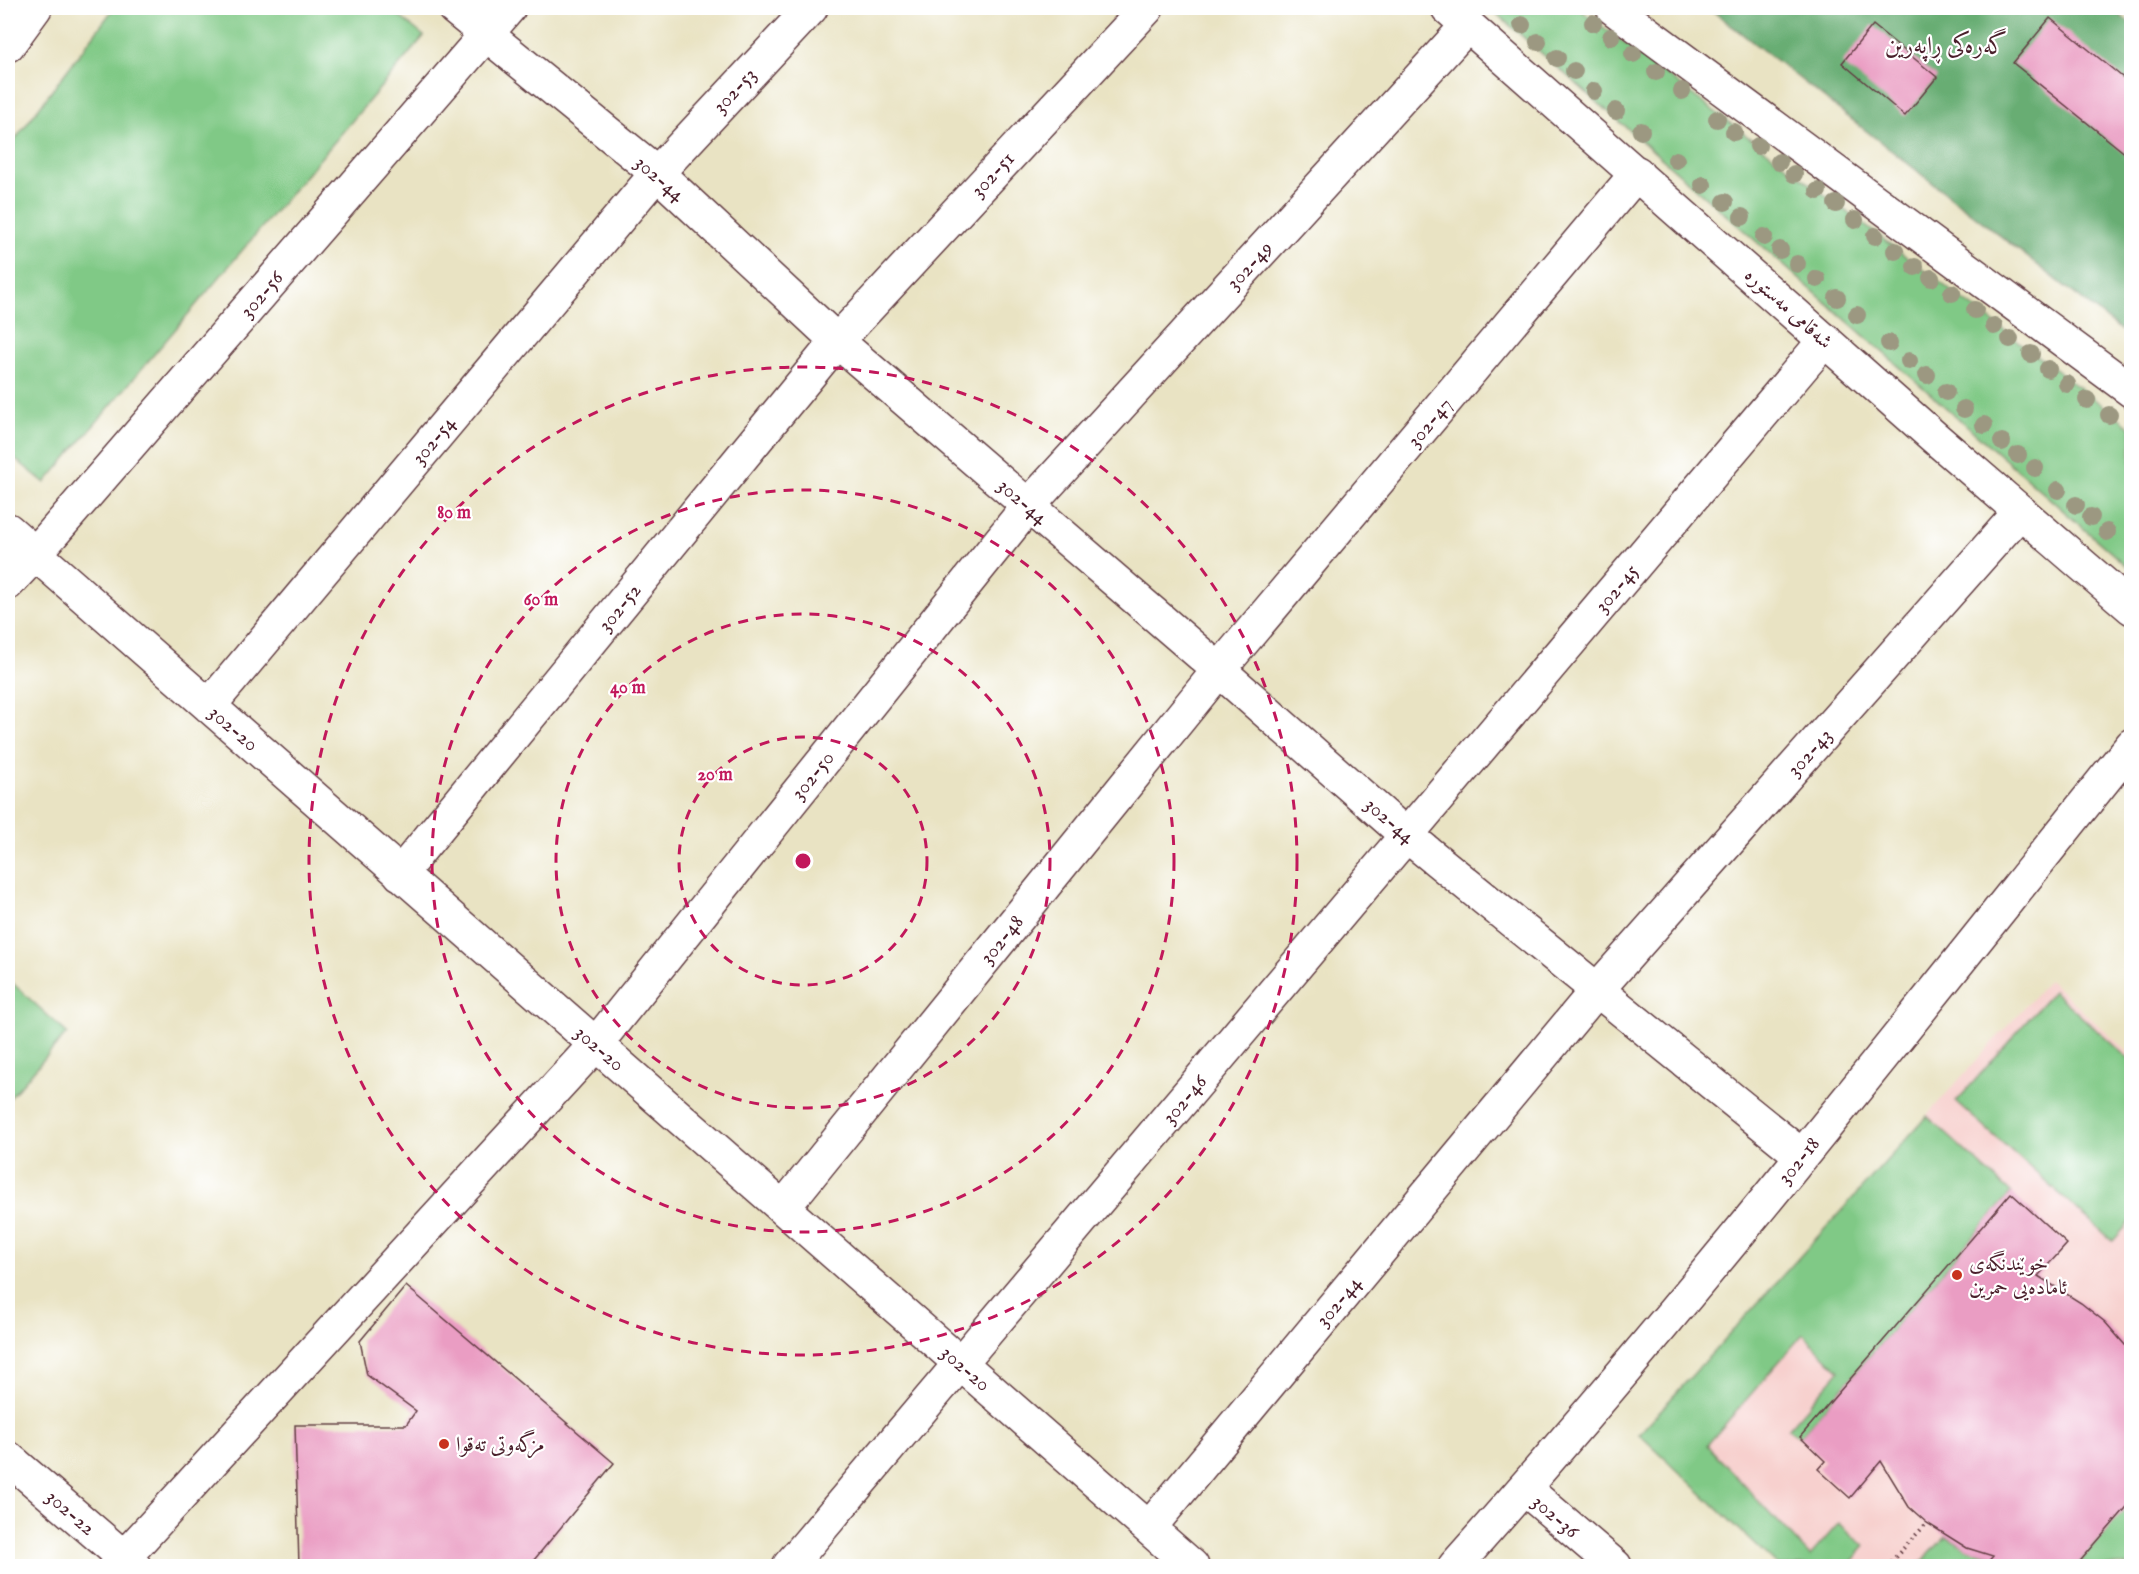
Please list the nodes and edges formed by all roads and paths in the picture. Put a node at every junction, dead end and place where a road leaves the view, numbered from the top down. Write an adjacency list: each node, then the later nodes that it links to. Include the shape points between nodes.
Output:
1 (35, 8): 9 (street)
2 (454, 8): 8 (street, 302-44)
3 (509, 8): 8 (street, 302-56)
4 (811, 8): 10 (street, 302-53)
5 (1148, 8): 13 (street, 302-51)
6 (1613, 8): 14 (street)
7 (1458, 16): 11 (street, شەقامی مەستورە); 15 (street, 302-49)
8 (487, 34): 10 (street, 302-44); 18 (street, 302-56)
9 (8, 45)
10 (657, 173): 13 (street, 302-44); 22 (street, 302-54)
11 (1637, 173): 12 (street, شەقامی مەستورە); 21 (street, 302-47)
12 (1825, 340): 16 (street, شەقامی مەستورە); 24 (street, 302-45)
13 (837, 341): 15 (street, 302-44); 25 (street, 302-52)
14 (2132, 391)
15 (1029, 505): 21 (street, 302-44); 27 (street, 302-50)
16 (2020, 512): 20 (street, شەقامی مەستورە); 26 (street, 302-43)
17 (8, 530): 18 (street, 302-20)
18 (35, 555): 19 (street, 302-56); 22 (street, 302-20)
19 (8, 583)
20 (2132, 608)
21 (1219, 670): 24 (street, 302-44); 29 (street, 302-48)
22 (209, 706): 25 (street, 302-20)
23 (2132, 745): 28 (street, 302-18)
24 (1406, 835): 26 (street, 302-44); 30 (street, 302-46)
25 (400, 874): 27 (street, 302-20)
26 (1596, 991): 28 (street, 302-44); 34 (street, 302-44)
27 (596, 1044): 29 (street, 302-20); 35 (street, 302-50)
28 (1802, 1156): 32 (street, 302-18)
29 (783, 1208): 30 (street, 302-20)
30 (962, 1364): 34 (street, 302-20); 36 (street, 302-46)
31 (8, 1458): 35 (street, 302-22)
32 (1524, 1488): 38 (street, 302-18); 39 (street, 302-36)
33 (1926, 1523): 40 (path)
34 (1149, 1528): 37 (street, 302-20)
35 (124, 1564)
36 (789, 1566)
37 (1192, 1566)
38 (1455, 1566)
39 (1615, 1566)
40 (1887, 1566)

